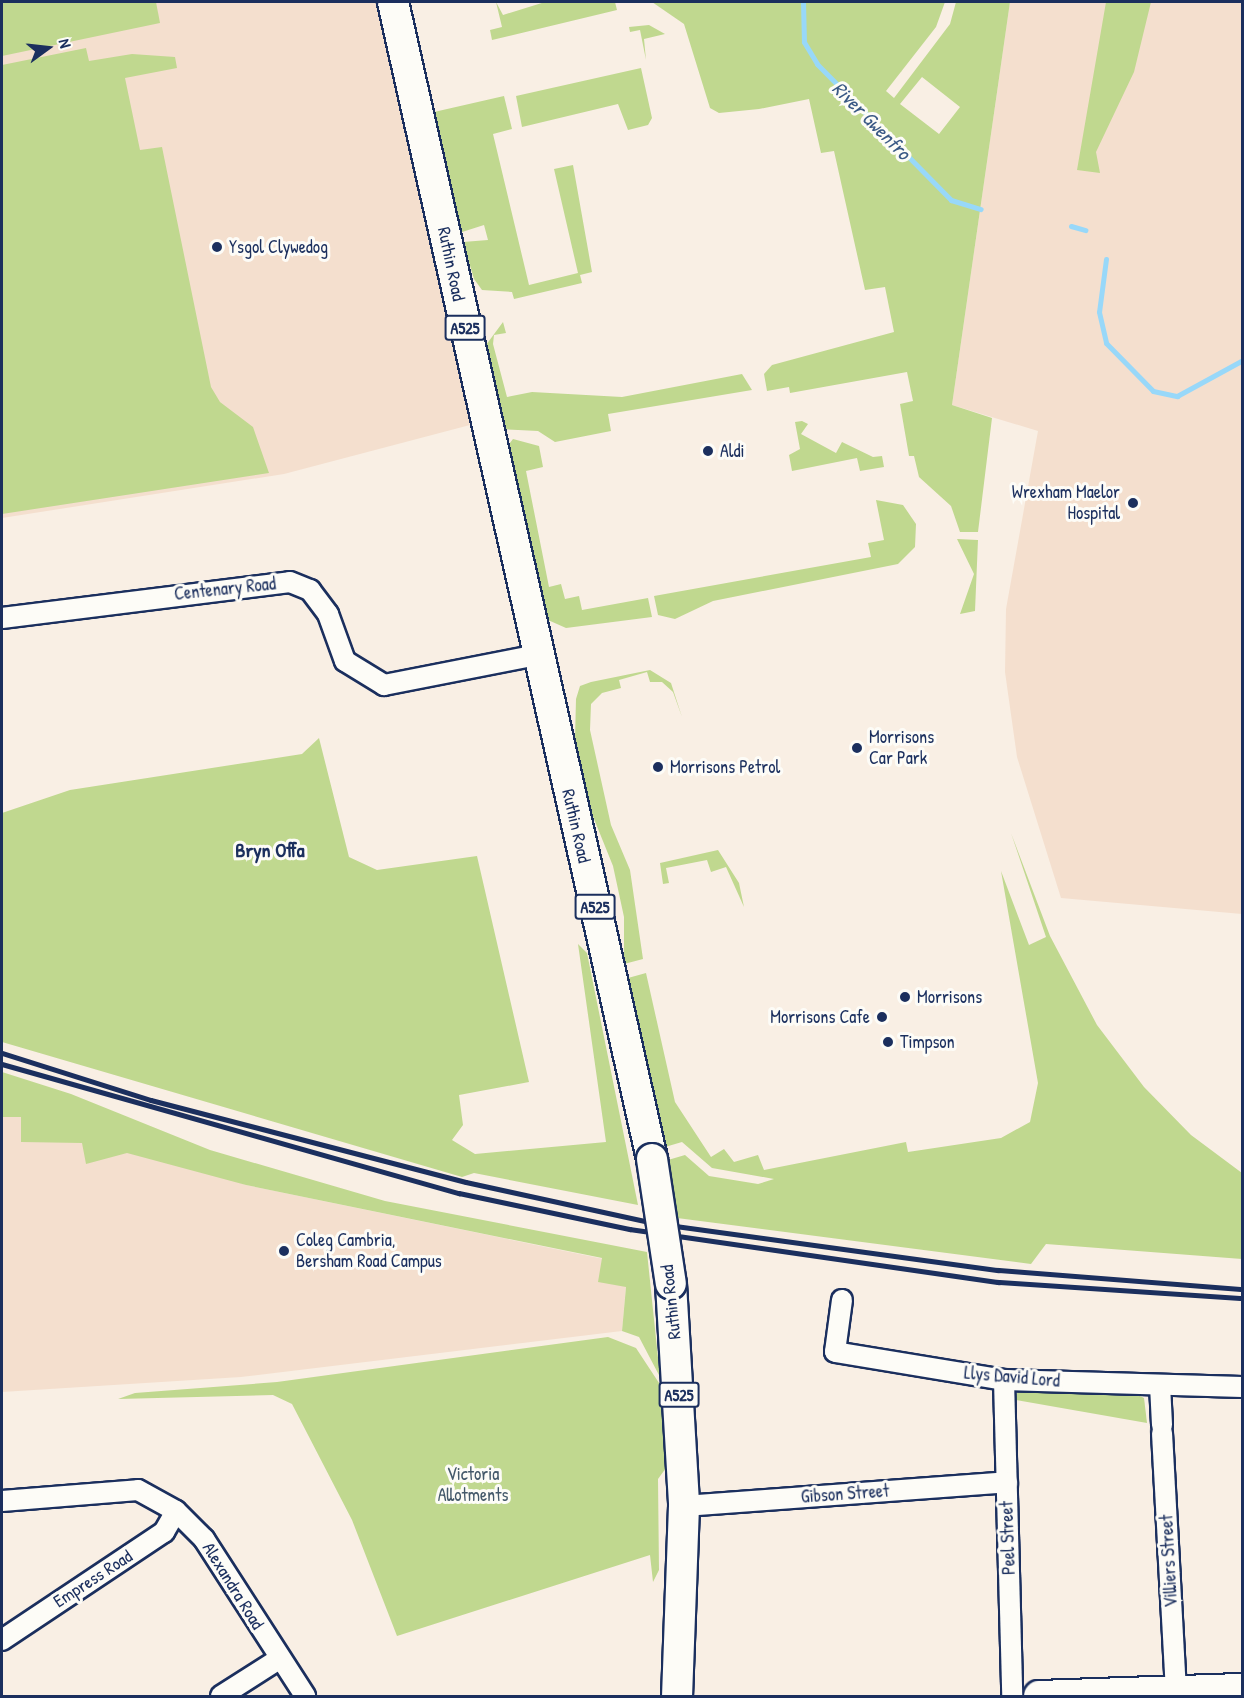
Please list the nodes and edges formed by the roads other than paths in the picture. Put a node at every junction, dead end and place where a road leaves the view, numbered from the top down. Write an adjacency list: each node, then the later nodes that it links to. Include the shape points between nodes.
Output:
1 (393, 2): 3 (main road, Ruthin Road / A525)
2 (2, 618): 3 (street, Centenary Road, via 290,582 310,590 328,614 345,661 384,685)
3 (537, 656): 10 (main road, Ruthin Road / A525, bridge, via 652,1159 671,1284)
4 (842, 1300): 5 (street, Llys David Lord, via 835,1352)
5 (1004, 1380): 6 (street, Llys David Lord); 8 (street, Peel Street)
6 (1160, 1385): 7 (street, Llys David Lord); 15 (street, Villiers Street)
7 (1242, 1387)
8 (1006, 1482): 10 (street, Gibson Street); 20 (street, Peel Street)
9 (2, 1500): 11 (street, Alexandra Road, via 138,1490)
10 (684, 1506): 19 (main road, Ruthin Road / A525)
11 (176, 1511): 12 (street, Empress Road, via 164,1532); 13 (street, Alexandra Road, via 204,1539)
12 (2, 1640)
13 (279, 1659): 17 (street); 18 (street, Alexandra Road)
14 (1242, 1689): 15 (main road)
15 (1176, 1690): 16 (main road)
16 (1102, 1695): 21 (main road)
17 (221, 1696)
18 (305, 1696)
19 (677, 1696)
20 (1012, 1696)
21 (1039, 1696)

